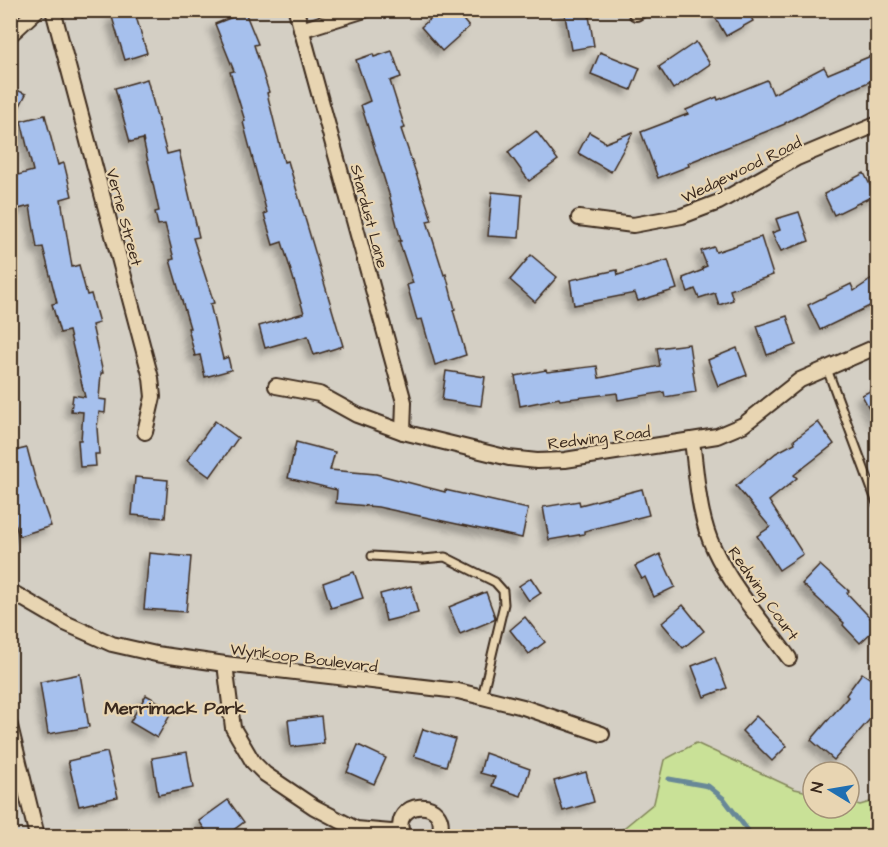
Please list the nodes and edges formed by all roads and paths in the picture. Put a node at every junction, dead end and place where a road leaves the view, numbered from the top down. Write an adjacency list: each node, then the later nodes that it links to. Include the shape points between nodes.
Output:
1 (37, 10): 6 (street)
2 (53, 10): 12 (street, Verne Street, via 151,378 153,397)
3 (296, 10): 5 (street, Stardust Lane)
4 (365, 10): 5 (street)
5 (301, 30): 13 (street, Stardust Lane, via 404,402)
6 (10, 35)
7 (878, 124): 8 (street, Wedgewood Road, via 797,158 719,202 682,216 633,225)
8 (579, 218)
9 (878, 346): 10 (street, Redwing Road)
10 (828, 369): 14 (street, Redwing Road, via 800,380 743,424 717,436); 15 (lane)
11 (276, 386): 13 (street, Redwing Road, via 319,394 357,415)
12 (145, 432)
13 (403, 432): 14 (street, Redwing Road, via 537,462)
14 (692, 441): 18 (street, Redwing Court, via 701,509 713,548)
15 (878, 506)
16 (372, 556): 20 (lane, via 445,557 495,582 504,591)
17 (10, 591): 19 (street, Wynkoop Boulevard, via 65,623 112,644)
18 (789, 658)
19 (225, 664): 20 (street, Wynkoop Boulevard); 23 (street, via 233,728 253,762)
20 (482, 697): 22 (street, Wynkoop Boulevard)
21 (10, 726): 25 (street)
22 (602, 734)
23 (346, 831): 24 (street)
24 (402, 834): 26 (street, via 404,814 421,806 438,816)
25 (37, 837)
26 (439, 837)

